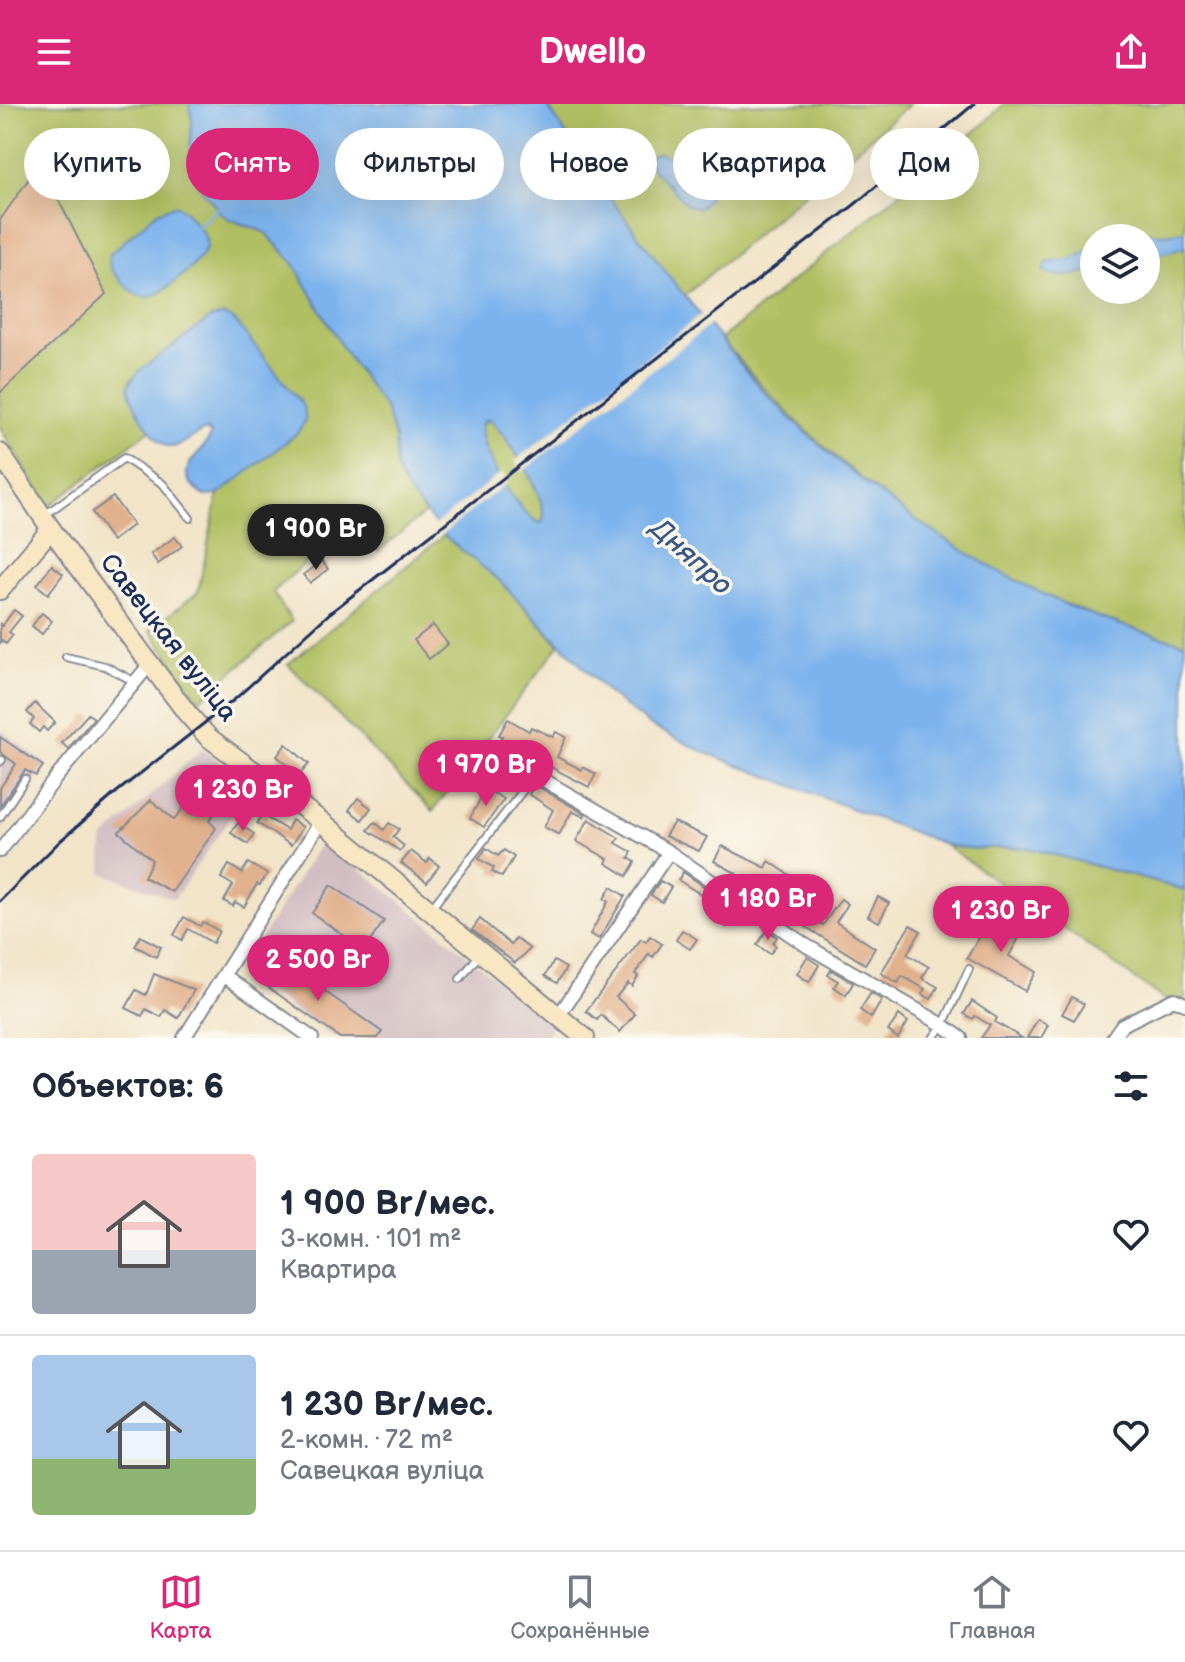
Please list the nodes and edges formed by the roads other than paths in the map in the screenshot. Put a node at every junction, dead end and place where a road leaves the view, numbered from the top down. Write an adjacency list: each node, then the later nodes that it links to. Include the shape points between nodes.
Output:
1 (0, 453): 3 (main road, Савецкая вуліца)
2 (190, 518): 3 (lane, via 163,484 124,458)
3 (47, 523): 4 (main road); 6 (main road, Савецкая вуліца)
4 (0, 590)
5 (66, 657): 7 (lane, via 105,666)
6 (150, 664): 7 (street); 12 (main road, Савецкая вуліца, via 208,737)
7 (135, 682): 13 (street)
8 (514, 763): 9 (street)
9 (534, 776): 14 (street); 15 (lane)
10 (25, 779): 11 (lane)
11 (0, 817)
12 (321, 821): 15 (main road, Савецкая вуліца); 18 (street)
13 (0, 851)
14 (669, 852): 21 (street); 22 (street, via 807,946)
15 (430, 910): 16 (main road, Савецкая вуліца)
16 (482, 952): 19 (lane); 21 (main road, Савецкая вуліца)
17 (969, 969): 22 (lane)
18 (225, 976): 23 (street); 24 (street)
19 (460, 979)
20 (1185, 1004): 28 (street, via 1174,999 1122,1025)
21 (559, 1015): 25 (main road, Савецкая вуліца)
22 (943, 1025): 26 (lane); 27 (street)
23 (184, 1038)
24 (312, 1038)
25 (585, 1038)
26 (933, 1038)
27 (961, 1038)
28 (1113, 1038)

